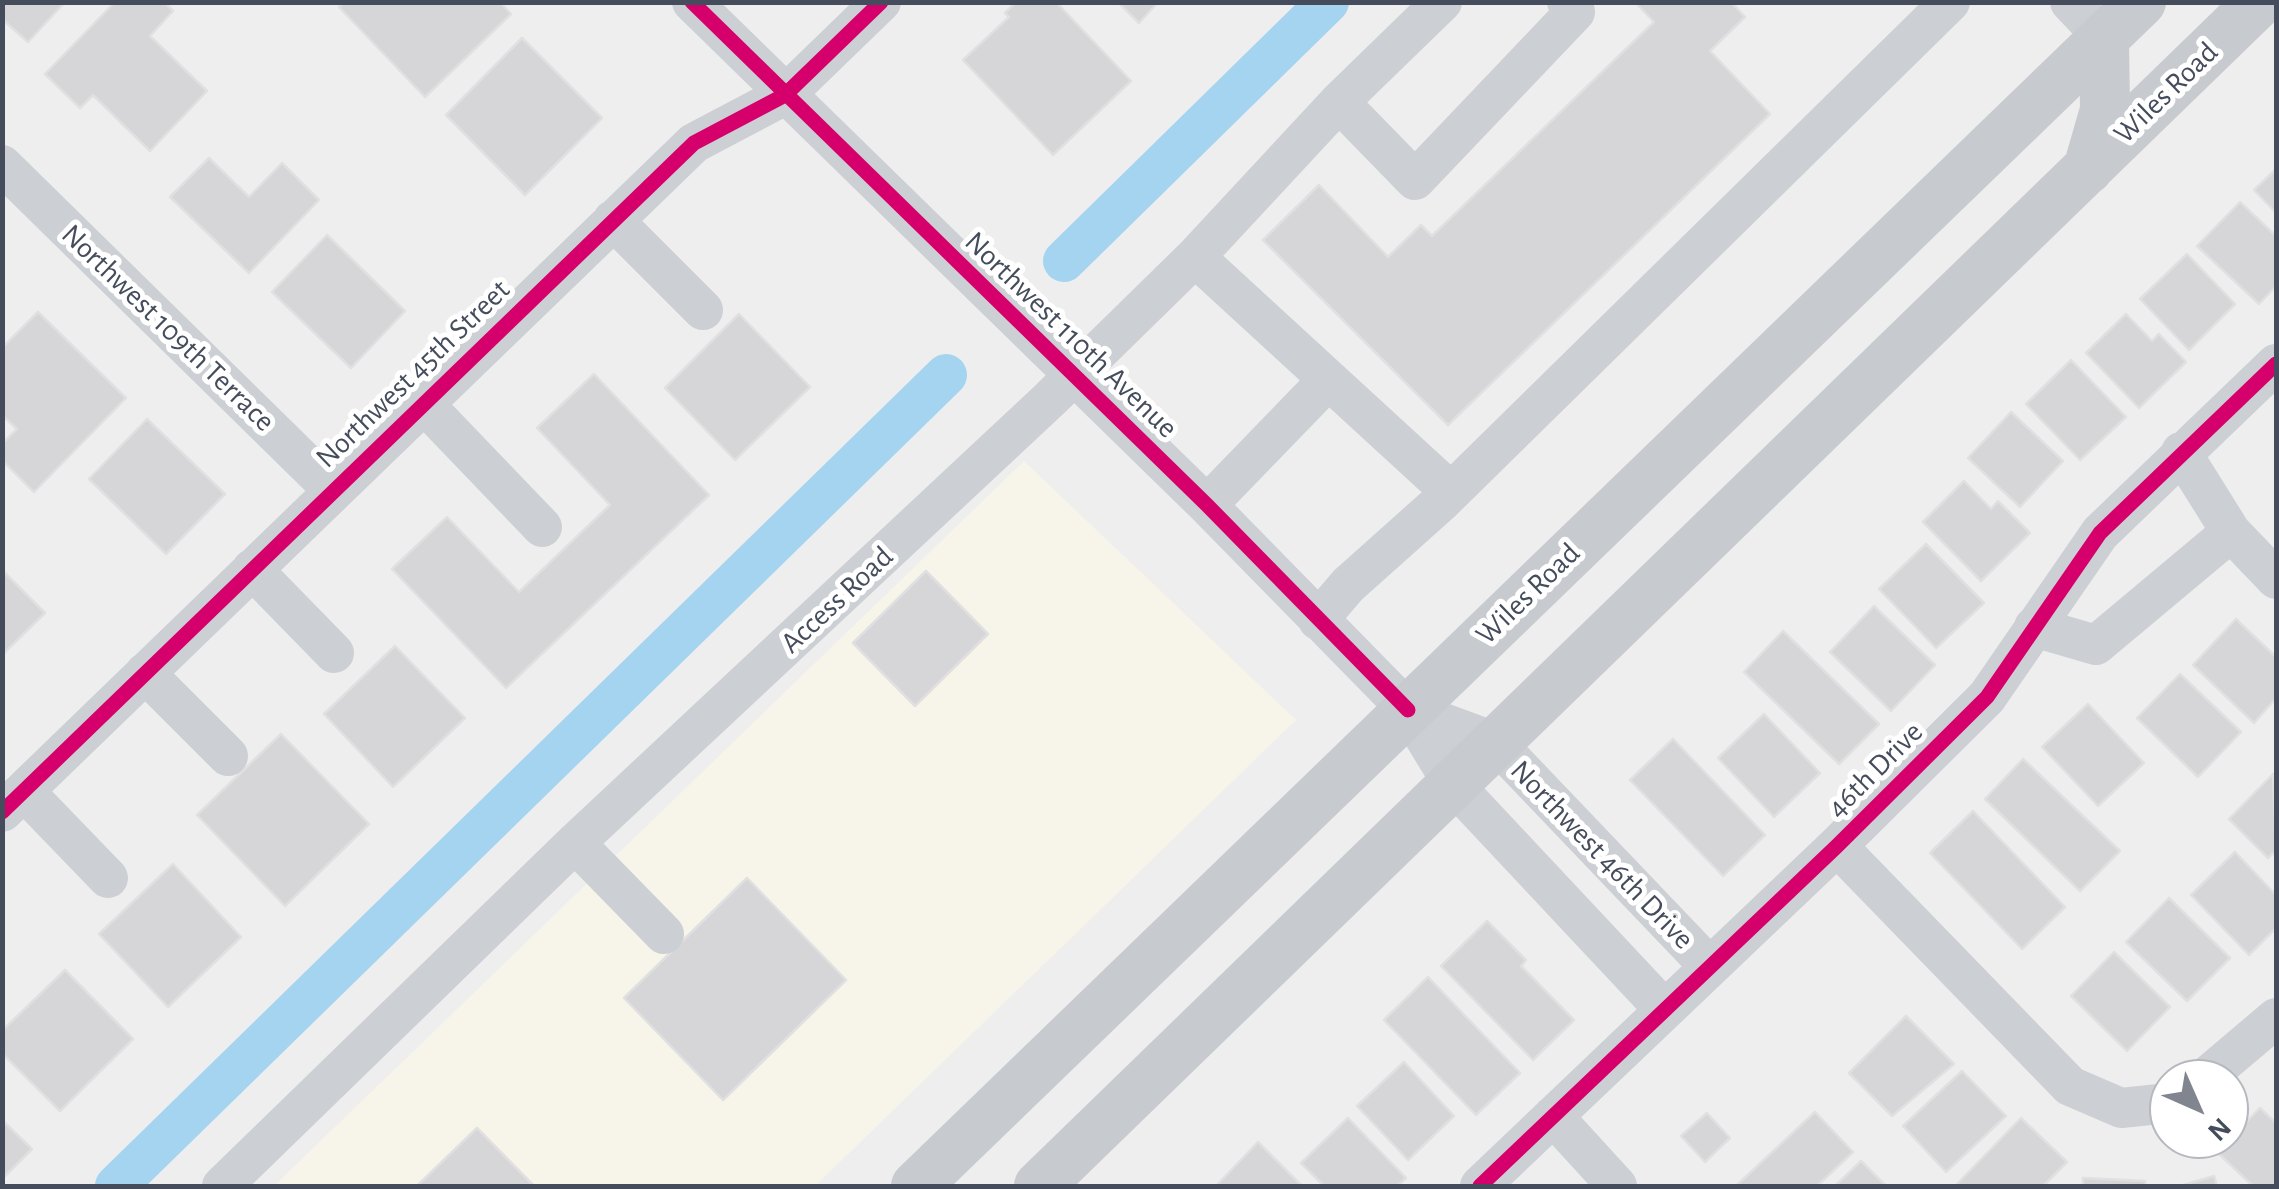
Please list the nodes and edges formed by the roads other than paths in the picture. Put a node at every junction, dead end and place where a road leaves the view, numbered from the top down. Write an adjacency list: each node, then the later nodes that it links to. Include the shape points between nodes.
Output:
1 (692, 2): 10 (street, Northwest 110th Avenue)
2 (881, 2): 10 (street, Northwest 45th Street)
3 (1442, 2): 11 (street, Access Road)
4 (1566, 2): 11 (street, via 1574,12 1415,180)
5 (1950, 2): 23 (street)
6 (2070, 2): 9 (street)
7 (2141, 2): 9 (main road, Wiles Road)
8 (2259, 2): 13 (main road, Wiles Road)
9 (2104, 38): 13 (main road, via 2105,110); 33 (main road, Wiles Road)
10 (786, 96): 14 (street, Northwest 45th Street, via 694,143); 18 (street, Northwest 110th Avenue)
11 (1339, 102): 15 (street, Access Road)
12 (2, 165): 22 (street, Northwest 109th Terrace)
13 (2088, 169): 34 (main road, Wiles Road)
14 (614, 220): 16 (street); 20 (street, Northwest 45th Street)
15 (1196, 257): 18 (street, Access Road); 19 (street)
16 (703, 310)
17 (2276, 364): 21 (street, 46th Drive)
18 (1073, 374): 24 (street, Northwest 110th Avenue); 38 (street, Access Road)
19 (1328, 380): 23 (street); 24 (street)
20 (423, 403): 22 (street, Northwest 45th Street); 25 (street)
21 (2181, 452): 26 (street); 30 (street, 46th Drive, via 2100,532)
22 (333, 490): 27 (street, Northwest 45th Street)
23 (1450, 492): 29 (street)
24 (1206, 505): 29 (street, Northwest 110th Avenue)
25 (542, 526)
26 (2231, 532): 28 (street); 30 (street, via 2096,645)
27 (252, 569): 31 (street); 32 (street, Northwest 45th Street)
28 (2276, 578)
29 (1318, 620): 33 (street, Northwest 110th Avenue)
30 (2034, 627): 39 (street, 46th Drive, via 1987,697)
31 (334, 653)
32 (145, 673): 35 (street); 37 (street, Northwest 45th Street)
33 (1408, 710): 34 (street, Northwest 110th Avenue); 36 (street, Northwest 110th Avenue); 49 (main road, Wiles Road)
34 (1495, 742): 36 (main road, Wiles Road); 42 (street, Northwest 46th Drive)
35 (228, 756)
36 (1453, 784): 43 (street, Northwest 46th Drive); 50 (main road, Wiles Road)
37 (13, 801): 40 (street)
38 (576, 843): 41 (street); 48 (street, Access Road)
39 (1838, 846): 42 (street, 46th Drive); 46 (street, 46th Drive, via 2070,1086 2121,1108)
40 (108, 878)
41 (664, 934)
42 (1710, 967): 43 (street, 46th Drive)
43 (1664, 1009): 47 (street, 46th Drive)
44 (2276, 1018): 45 (street)
45 (2228, 1059)
46 (2149, 1105)
47 (1553, 1116): 51 (street, 46th Drive); 52 (street)
48 (222, 1186)
49 (916, 1186)
50 (1039, 1186)
51 (1480, 1186)
52 (1617, 1186)

